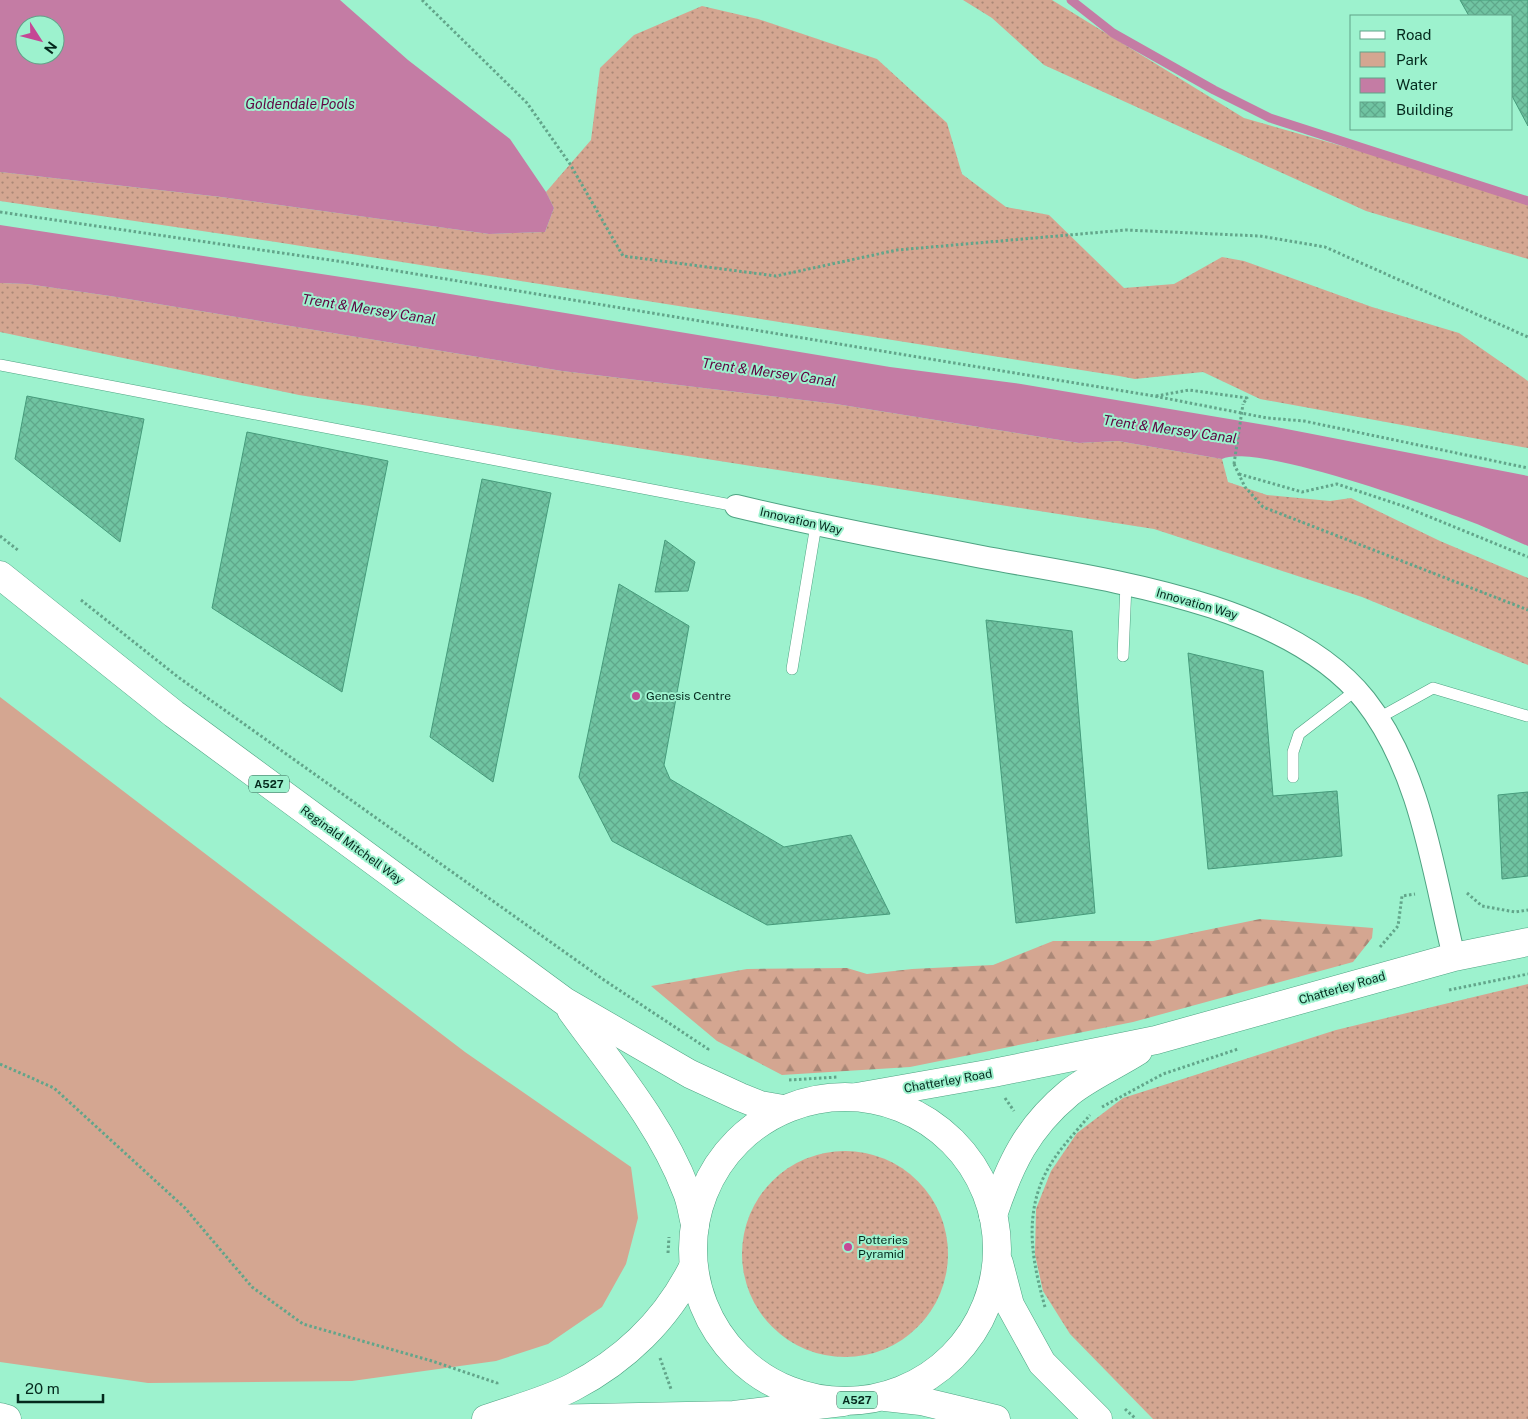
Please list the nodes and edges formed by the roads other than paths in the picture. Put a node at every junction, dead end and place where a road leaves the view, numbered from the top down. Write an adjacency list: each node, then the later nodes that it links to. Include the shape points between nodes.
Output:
1 (0, 365): 2 (lane)
2 (736, 506): 3 (street, Innovation Way)
3 (816, 525): 5 (street, Innovation Way); 7 (lane)
4 (0, 575): 14 (main road, Reginald Mitchell Way / A527, via 174,714)
5 (1126, 584): 6 (lane); 8 (street, Innovation Way, via 1218,609 1286,636 1316,655)
6 (1123, 656)
7 (792, 669)
8 (1356, 690): 10 (street, Innovation Way); 11 (lane, via 1299,734 1293,752)
9 (1527, 716): 10 (lane, via 1433,688)
10 (1377, 719): 13 (street, Innovation Way, via 1397,750 1422,825)
11 (1293, 777)
12 (1528, 942): 13 (main road, Chatterley Road)
13 (1454, 957): 15 (main road, Chatterley Road)
14 (564, 1001): 17 (main road, Reginald Mitchell Way / A527, via 690,1074 760,1105); 19 (main road, Reginald Mitchell Way / A527, via 630,1092 668,1152 687,1192)
15 (1156, 1040): 16 (main road, Chatterley Road, via 993,1074); 18 (main road, Chatterley Road, via 1070,1092 1041,1119 1020,1148 1004,1180)
16 (857, 1097): 17 (main road, A527, via 832,1097); 18 (main road, A527, via 907,1110 952,1140 970,1161)
17 (783, 1109): 19 (main road, A527, via 748,1131 731,1148 709,1180)
18 (993, 1215): 20 (main road, A527)
19 (695, 1224): 21 (main road, A527)
20 (997, 1257): 22 (main road, A527, via 992,1290 970,1336 953,1355 914,1384); 29 (main road, A527, via 1010,1305 1024,1334 1042,1362)
21 (693, 1266): 23 (main road, A527, via 703,1305 714,1327 746,1366 792,1392); 26 (main road, via 660,1320 625,1353 572,1387)
22 (882, 1397): 23 (main road, A527); 28 (main road, A527, via 921,1401)
23 (843, 1402): 27 (main road, via 734,1415)
24 (0, 1418): 25 (main road)
25 (7, 1419)
26 (486, 1419)
27 (544, 1419)
28 (996, 1419)
29 (1098, 1419)

